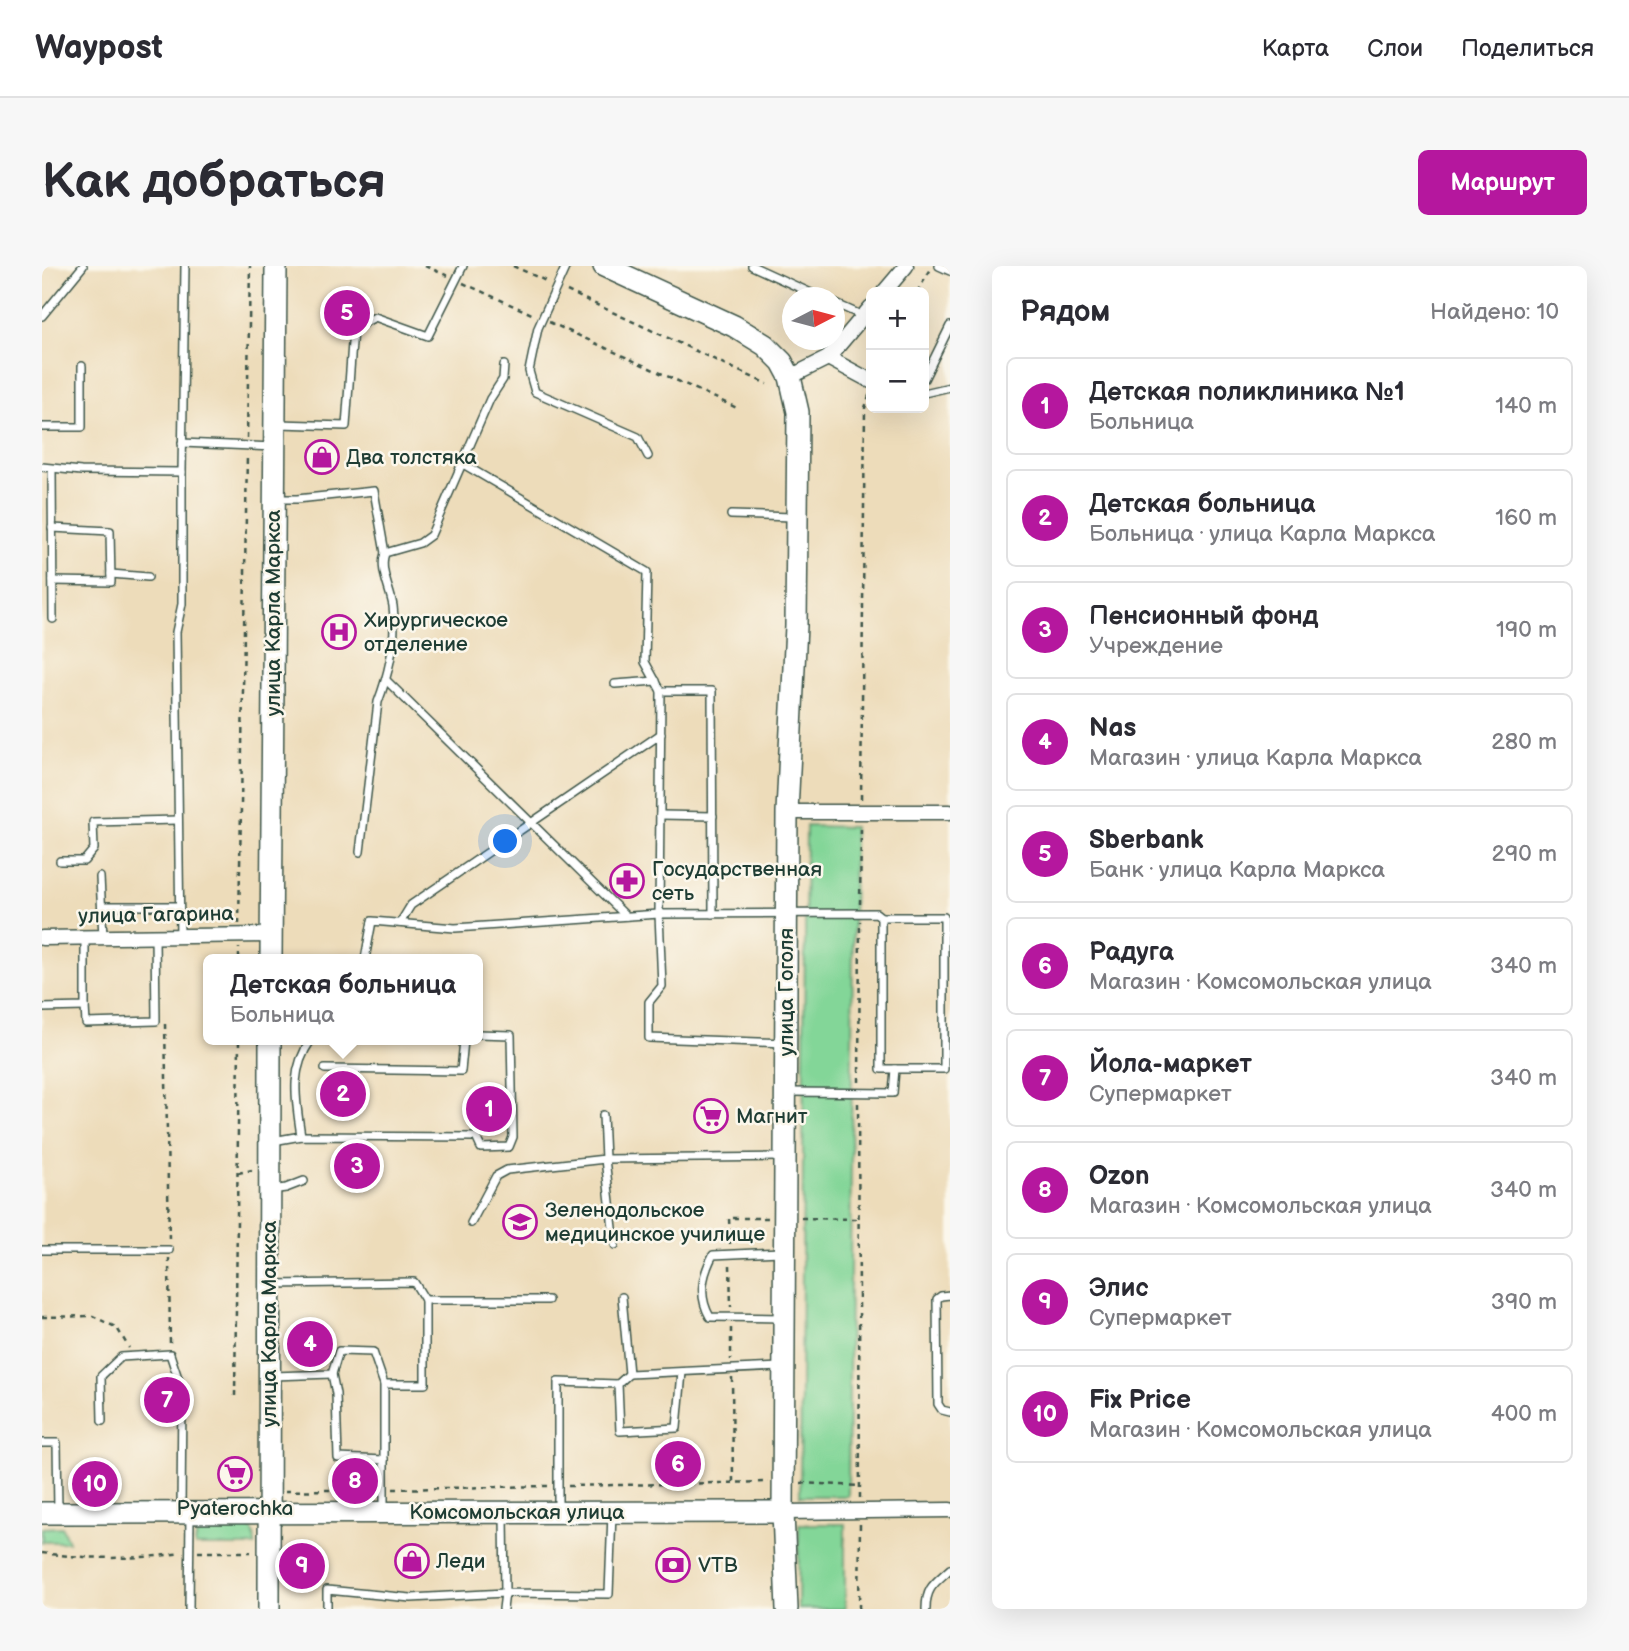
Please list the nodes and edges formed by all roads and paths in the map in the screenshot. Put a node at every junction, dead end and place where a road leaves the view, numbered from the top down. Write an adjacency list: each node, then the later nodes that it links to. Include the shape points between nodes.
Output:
1 (83, 266): 23 (lane)
2 (185, 266): 39 (lane)
3 (250, 266): 40 (path)
4 (276, 266): 37 (street, улица Карла Маркса)
5 (425, 266): 15 (path)
6 (463, 266): 15 (lane)
7 (513, 266): 16 (path)
8 (566, 266): 16 (lane)
9 (604, 266): 30 (street, via 734,326 765,345)
10 (752, 266): 17 (lane)
11 (906, 266): 18 (street)
12 (932, 266): 19 (path)
13 (939, 266): 14 (lane)
14 (950, 271)
15 (456, 280): 24 (path); 37 (lane, via 428,336 375,317 353,329 346,426)
16 (557, 286): 24 (lane); 32 (path)
17 (798, 287)
18 (888, 287)
19 (920, 287)
20 (845, 306): 21 (lane)
21 (866, 312)
22 (866, 313): 26 (street)
23 (42, 316)
24 (542, 319): 36 (path); 42 (lane, via 528,371 535,392 638,437)
25 (950, 326): 29 (lane)
26 (828, 358): 30 (street); 31 (street)
27 (504, 365): 43 (lane, via 503,379)
28 (82, 366): 38 (lane, via 82,427)
29 (929, 369)
30 (790, 376): 49 (street, улица Гоголя, via 797,412)
31 (866, 378)
32 (767, 384)
33 (950, 387): 34 (lane)
34 (929, 392)
35 (866, 403): 62 (path)
36 (737, 408)
37 (275, 424): 41 (street, улица Карла Маркса)
38 (42, 427)
39 (182, 443): 40 (lane); 46 (lane)
40 (247, 446): 41 (lane); 83 (path)
41 (275, 447): 47 (street, улица Карла Маркса)
42 (648, 456)
43 (463, 464): 51 (lane, via 431,535 420,543); 57 (lane, via 647,572 645,662)
44 (42, 467): 45 (lane)
45 (52, 470): 46 (lane); 50 (lane)
46 (182, 472): 66 (lane, via 182,604 176,632)
47 (274, 499): 51 (lane, via 374,492); 80 (street, улица Карла Маркса)
48 (731, 515): 49 (lane)
49 (796, 517): 61 (street, улица Гоголя, via 796,626)
50 (52, 528): 52 (lane, via 110,531); 54 (lane)
51 (384, 553): 56 (lane, via 394,647)
52 (111, 575): 53 (lane); 54 (lane, via 111,582)
53 (148, 577)
54 (53, 581): 55 (lane)
55 (53, 619)
56 (386, 680): 67 (lane); 68 (lane, via 378,702)
57 (656, 681): 58 (lane); 59 (lane)
58 (615, 684)
59 (661, 691): 60 (lane); 65 (lane, via 712,691)
60 (661, 734): 64 (lane); 67 (lane)
61 (786, 812): 62 (street); 73 (street, улица Гоголя)
62 (861, 812): 63 (street); 74 (path)
63 (950, 812)
64 (660, 814): 65 (lane); 75 (lane)
65 (713, 816): 76 (lane)
66 (178, 820): 69 (lane, via 93,822 94,849 84,861); 72 (lane)
67 (531, 822): 77 (lane); 79 (lane, via 411,905)
68 (360, 852)
69 (60, 861)
70 (100, 877): 71 (lane)
71 (102, 906): 72 (lane); 85 (lane)
72 (180, 906): 82 (lane)
73 (786, 913): 74 (lane); 76 (lane); 94 (street, улица Гоголя)
74 (860, 913): 78 (lane); 102 (path)
75 (659, 914): 76 (lane); 77 (lane); 94 (lane, via 662,986 649,1002 649,1038)
76 (713, 914)
77 (626, 916): 79 (lane, via 456,928)
78 (881, 917): 100 (lane, via 881,1069); 100 (lane, via 944,917 944,1069)
79 (400, 923): 89 (lane, via 372,921)
80 (271, 935): 83 (street, улица Гагарина); 88 (street, улица Карла Маркса)
81 (155, 936): 82 (street, улица Гагарина); 85 (street, улица Гагарина); 90 (lane, via 156,1021 86,1023)
82 (180, 936): 83 (street, улица Гагарина)
83 (240, 936): 87 (path)
84 (85, 937): 85 (street, улица Гагарина); 86 (street, улица Гагарина); 90 (lane)
85 (103, 937)
86 (42, 938)
87 (239, 954)
88 (271, 954)
89 (366, 954)
90 (85, 1007): 91 (lane)
91 (42, 1008)
92 (165, 1018): 114 (path)
93 (483, 1034): 104 (lane, via 511,1035 513,1137 509,1147 481,1148 475,1137)
94 (786, 1043): 101 (street, улица Гоголя)
95 (239, 1045): 135 (path)
96 (270, 1045): 105 (street, улица Карла Маркса)
97 (307, 1045): 104 (lane, via 300,1055 294,1089)
98 (464, 1045): 99 (lane, via 461,1071)
99 (325, 1069)
100 (894, 1069): 102 (lane, via 893,1093)
101 (785, 1092): 102 (lane); 106 (street, улица Гоголя)
102 (859, 1093): 143 (path)
103 (603, 1115): 107 (lane)
104 (301, 1136): 105 (lane)
105 (269, 1142): 109 (street, улица Карла Маркса)
106 (785, 1157): 107 (lane); 115 (street, улица Гоголя)
107 (604, 1159): 111 (lane, via 507,1170 496,1176); 112 (lane)
108 (304, 1181): 109 (lane)
109 (270, 1190): 117 (street, улица Карла Маркса)
110 (729, 1218): 116 (path)
111 (471, 1223)
112 (615, 1245)
113 (42, 1250): 114 (lane)
114 (169, 1250): 125 (path)
115 (785, 1251): 116 (lane); 124 (street, улица Гоголя)
116 (730, 1255): 123 (path); 123 (lane, via 713,1255 703,1275 703,1304 710,1317)
117 (270, 1284): 120 (lane, via 414,1282); 132 (street, улица Карла Маркса)
118 (950, 1295): 136 (lane, via 937,1299 938,1402 942,1410)
119 (622, 1297): 131 (lane)
120 (425, 1300): 121 (lane); 133 (lane, via 425,1384)
121 (548, 1300)
122 (42, 1317): 126 (path, via 93,1316 117,1328)
123 (731, 1317): 124 (lane); 128 (path)
124 (784, 1318): 127 (street, улица Гоголя)
125 (170, 1354): 126 (lane); 155 (lane, via 182,1390)
126 (135, 1356): 137 (lane, via 121,1357 101,1376)
127 (784, 1366): 128 (lane); 140 (street, улица Гоголя)
128 (732, 1370): 129 (lane); 141 (path)
129 (682, 1372): 131 (lane); 134 (lane, via 677,1428 620,1431)
130 (332, 1374): 132 (lane); 133 (lane, via 339,1351 373,1352); 139 (lane, via 338,1458)
131 (629, 1374): 134 (lane)
132 (269, 1376): 148 (street, улица Карла Маркса)
133 (384, 1384): 139 (lane)
134 (618, 1384): 142 (lane, via 558,1382)
135 (235, 1396)
136 (950, 1412)
137 (102, 1421)
138 (42, 1443): 154 (lane, via 57,1443)
139 (384, 1460): 144 (lane)
140 (778, 1482): 141 (path); 143 (path); 153 (street, улица Гоголя)
141 (733, 1483): 142 (path)
142 (558, 1486): 144 (path); 151 (lane)
143 (860, 1486): 147 (path)
144 (384, 1489): 145 (path); 149 (lane)
145 (284, 1491)
146 (950, 1510): 147 (street, Комсомольская улица)
147 (860, 1511): 153 (street, Комсомольская улица); 166 (path)
148 (269, 1512): 149 (street, Комсомольская улица); 155 (street, Комсомольская улица); 162 (street, улица Карла Маркса)
149 (384, 1512): 150 (street, Комсомольская улица)
150 (505, 1512): 151 (street, Комсомольская улица); 160 (lane)
151 (558, 1512): 152 (street, Комсомольская улица)
152 (612, 1512): 153 (street, Комсомольская улица); 160 (lane, via 609,1594)
153 (783, 1512): 165 (street, улица Гоголя)
154 (50, 1513): 155 (street, Комсомольская улица)
155 (186, 1513): 156 (lane)
156 (191, 1552): 157 (path); 158 (path, via 89,1559); 161 (lane)
157 (253, 1552)
158 (42, 1553)
159 (950, 1569): 167 (lane, via 930,1588)
160 (505, 1593): 163 (lane, via 411,1598 327,1590); 164 (lane)
161 (188, 1609)
162 (269, 1609)
163 (327, 1609)
164 (503, 1609)
165 (787, 1609)
166 (859, 1609)
167 (926, 1609)

